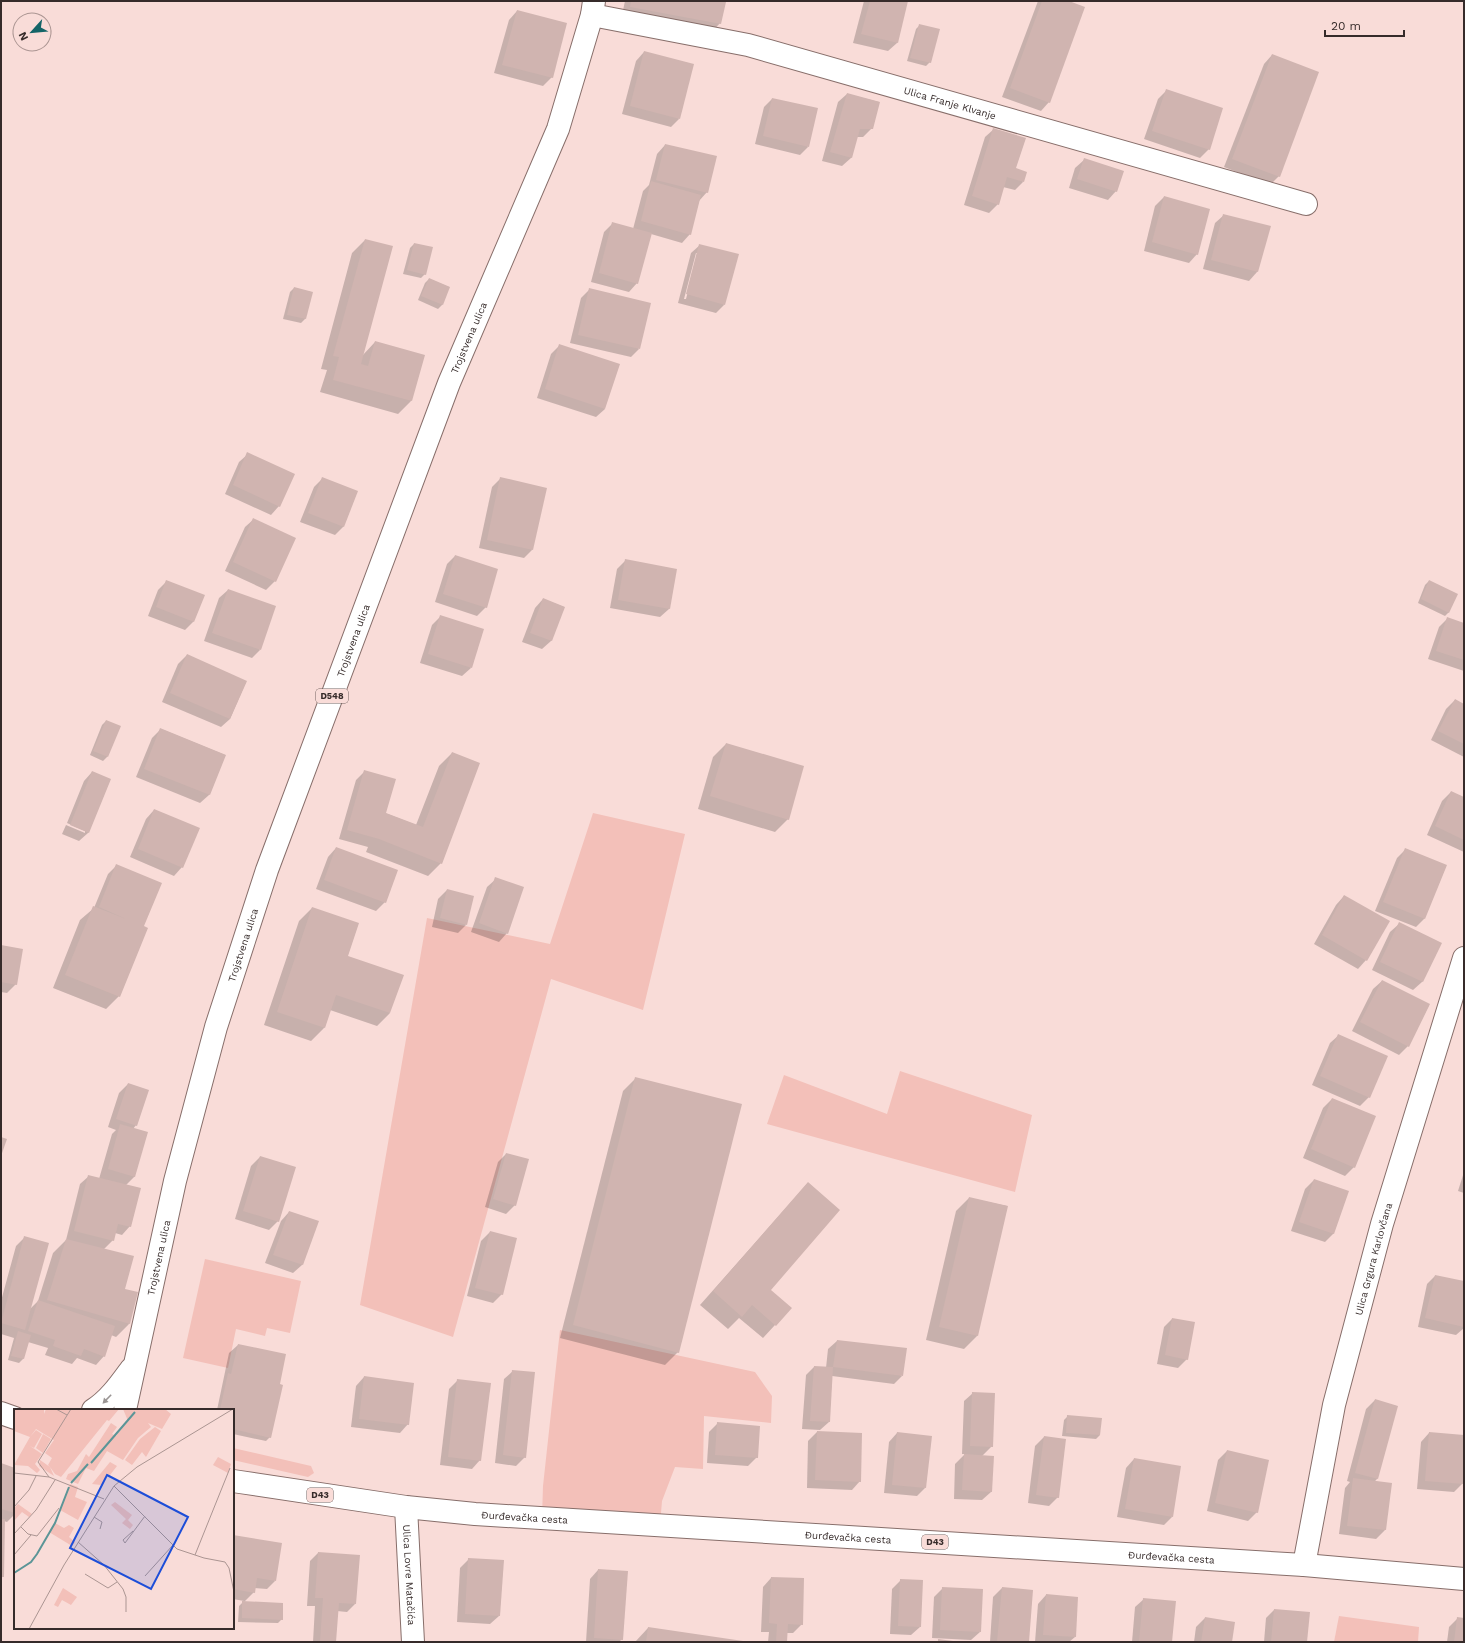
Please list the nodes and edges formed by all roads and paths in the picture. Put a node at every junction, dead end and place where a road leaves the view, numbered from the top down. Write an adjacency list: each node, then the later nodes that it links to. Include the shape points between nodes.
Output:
1 (593, 8): 2 (main road, Ulica Franje Klvanje, via 748,45); 4 (main road, Trojstvena ulica / D548, via 558,129 448,383 267,870 212,1042 175,1181)
2 (1306, 204)
3 (1464, 958): 11 (main road, Ulica Grgura Karlovčana, via 1382,1224 1334,1405)
4 (136, 1363): 5 (main road, one-way to 5, via 119,1386); 6 (main road, Trojstvena ulica / D548)
5 (95, 1409)
6 (125, 1409)
7 (1, 1413): 8 (main road)
8 (14, 1418)
9 (234, 1481): 10 (main road, Đurđevačka cesta / D43)
10 (406, 1507): 11 (main road, Đurđevačka cesta / D43, via 498,1516); 13 (main road, Ulica Lovre Matačića)
11 (1304, 1565): 12 (main road, Đurđevačka cesta / D43)
12 (1464, 1578)
13 (413, 1642)

